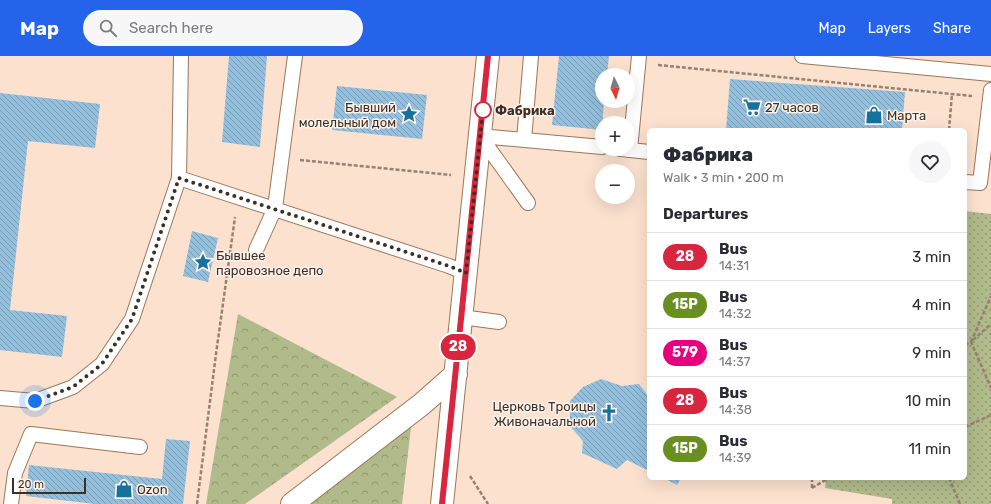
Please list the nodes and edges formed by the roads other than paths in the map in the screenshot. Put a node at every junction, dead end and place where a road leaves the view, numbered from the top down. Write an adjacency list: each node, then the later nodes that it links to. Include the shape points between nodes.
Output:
1 (181, 56): 15 (lane)
2 (294, 56): 19 (lane)
3 (488, 56): 10 (street)
4 (531, 56): 11 (lane)
5 (802, 56): 7 (lane)
6 (639, 59): 9 (lane)
7 (991, 74)
8 (991, 94): 17 (lane)
9 (630, 116)
10 (480, 136): 11 (lane); 18 (lane); 21 (street)
11 (524, 140): 12 (lane)
12 (595, 146)
13 (635, 151): 14 (lane)
14 (647, 152)
15 (179, 178): 19 (lane); 25 (lane, via 132,319 102,364 73,387 35,401)
16 (967, 182): 17 (lane)
17 (985, 184)
18 (528, 203)
19 (275, 208): 20 (lane); 21 (lane)
20 (256, 250)
21 (466, 273): 22 (street)
22 (462, 317): 23 (lane); 24 (street)
23 (499, 322)
24 (456, 374): 28 (street, via 422,404); 29 (street)
25 (0, 398)
26 (140, 447): 27 (lane, via 31,434 15,473)
27 (11, 504)
28 (292, 504)
29 (442, 504)

